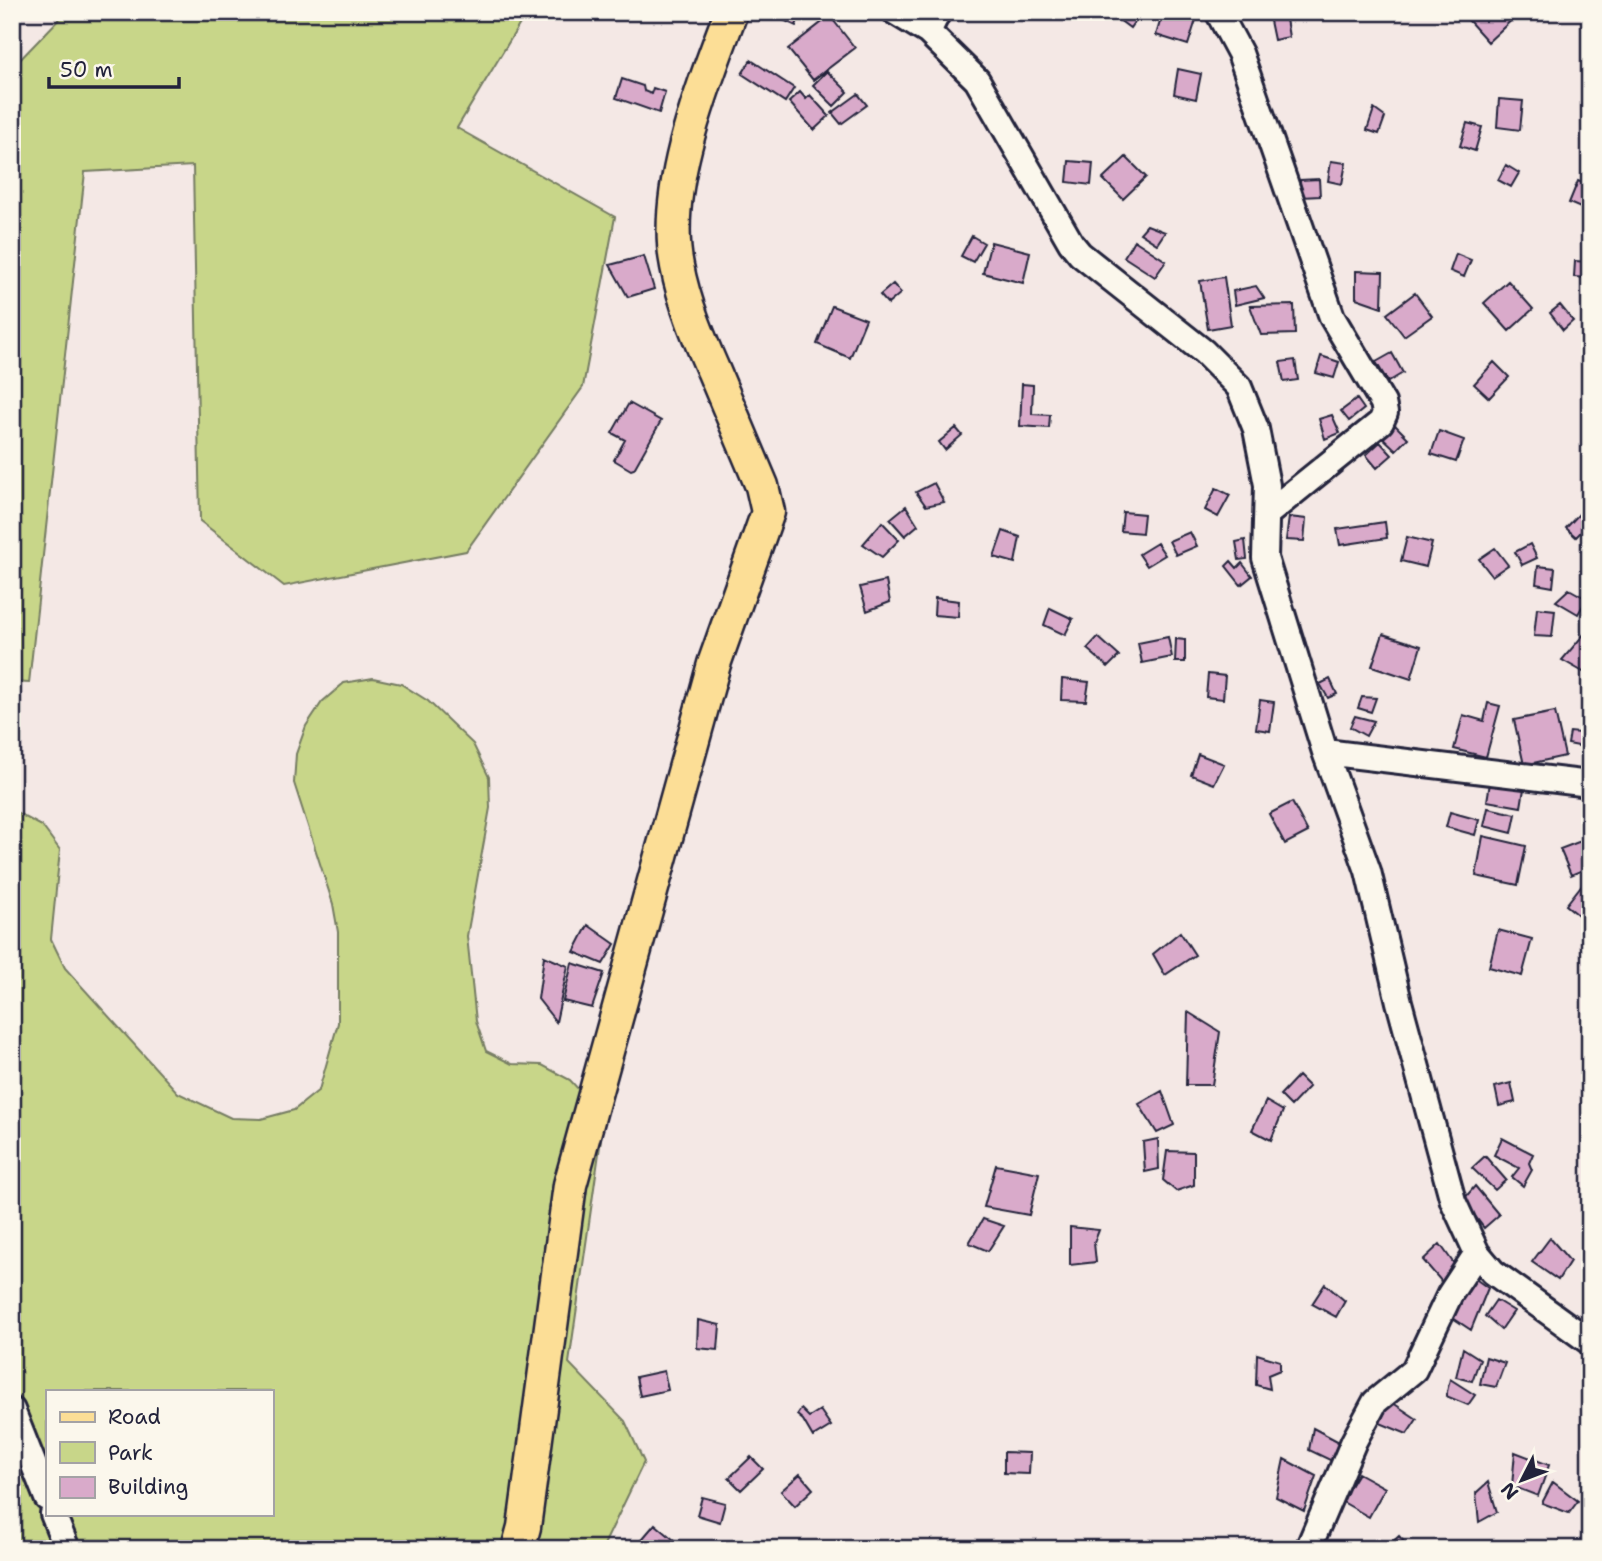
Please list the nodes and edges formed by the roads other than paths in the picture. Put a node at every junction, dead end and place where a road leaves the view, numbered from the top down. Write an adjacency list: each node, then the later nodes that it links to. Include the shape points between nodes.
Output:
1 (731, 12): 14 (main road, via 695,111 678,183 676,264 691,317 762,486 768,512 714,664 569,1185)
2 (895, 12): 4 (street)
3 (1217, 12): 5 (street, via 1240,53 1332,317 1385,413 1381,422)
4 (933, 22): 5 (street, via 977,80 1080,254 1204,352 1239,387 1256,429 1267,485)
5 (1267, 514): 6 (street, via 1265,558)
6 (1325, 752): 7 (street); 8 (street, via 1368,871 1453,1201)
7 (1590, 784)
8 (1477, 1253): 9 (street, via 1493,1272); 15 (street, via 1450,1294 1414,1370 1375,1402)
9 (1590, 1342)
10 (12, 1410): 11 (street)
11 (46, 1495)
12 (54, 1516): 13 (street)
13 (67, 1549)
14 (518, 1549)
15 (1308, 1549)

